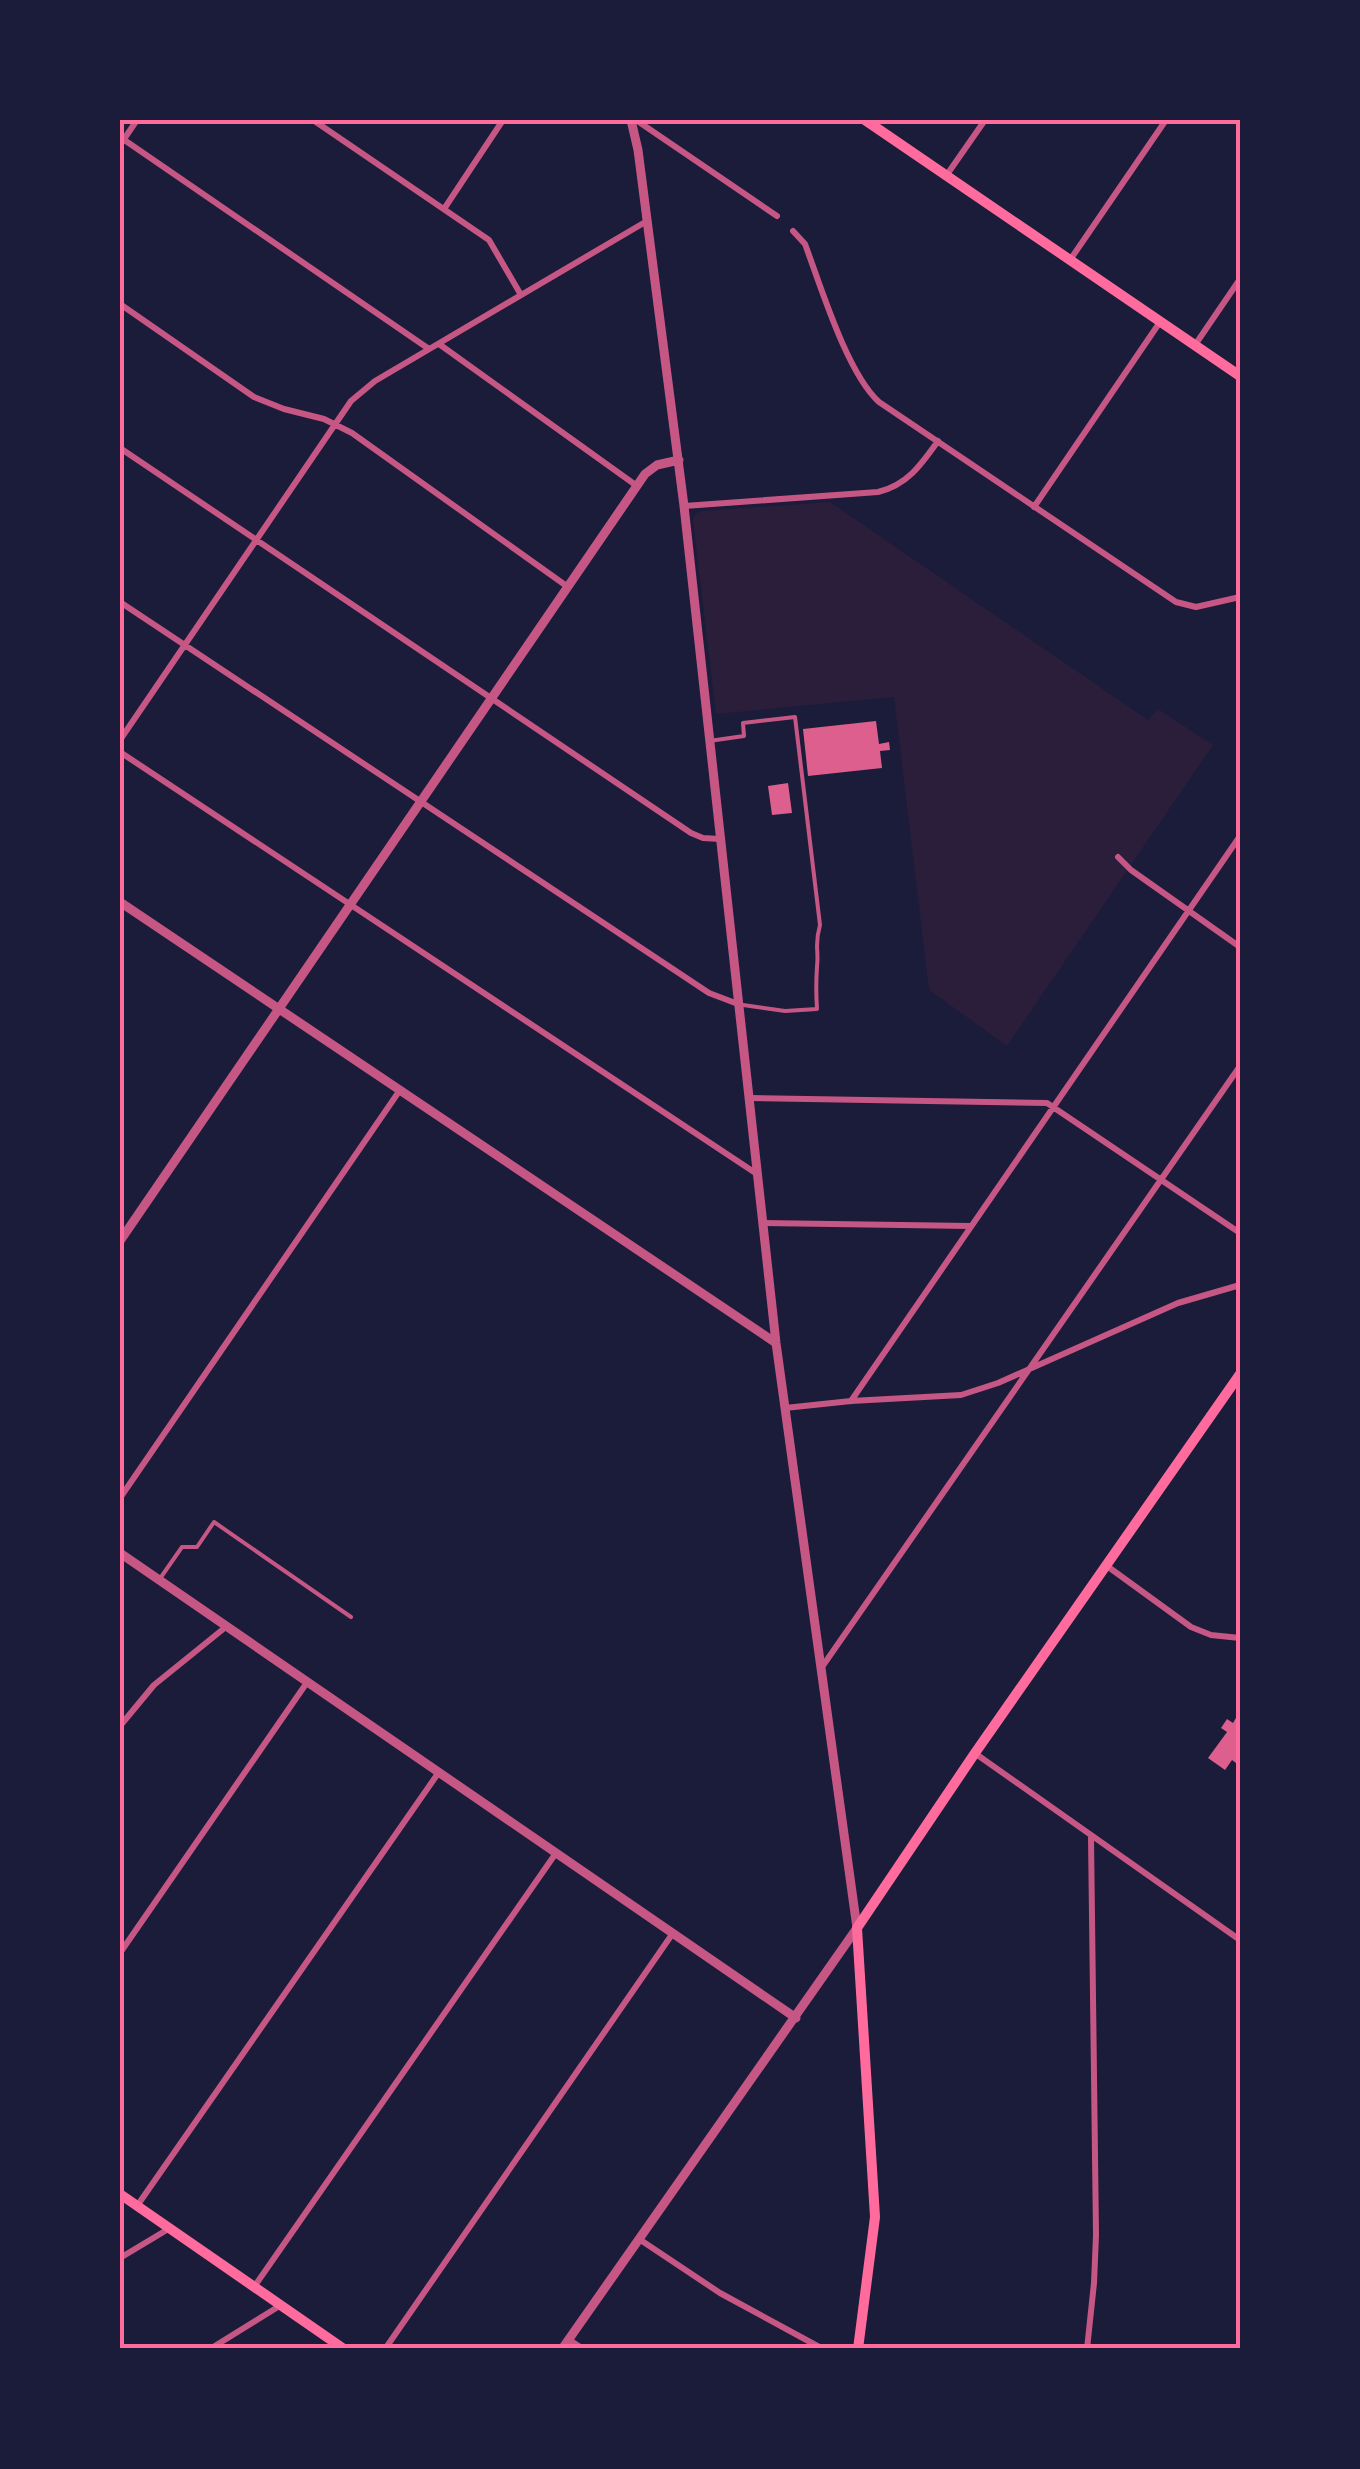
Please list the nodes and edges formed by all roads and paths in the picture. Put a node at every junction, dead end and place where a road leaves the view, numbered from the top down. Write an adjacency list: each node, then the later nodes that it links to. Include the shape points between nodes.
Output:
1 (137, 120): 8 (street)
2 (313, 120): 10 (street)
3 (504, 120): 10 (street)
4 (634, 120): 11 (street); 12 (street)
5 (865, 120): 9 (main road)
6 (985, 120): 9 (street)
7 (1166, 120): 14 (street)
8 (121, 140): 21 (street)
9 (946, 176): 14 (main road)
10 (444, 209): 16 (street, via 489,240)
11 (777, 216)
12 (646, 220): 16 (street); 26 (street)
13 (793, 231): 24 (street, via 805,244 864,385)
14 (1070, 260): 18 (main road)
15 (1240, 279): 20 (street)
16 (521, 295): 19 (street)
17 (120, 304): 23 (street, via 254,396)
18 (1160, 321): 20 (main road); 29 (street)
19 (439, 344): 21 (street); 27 (street)
20 (1195, 345): 22 (main road)
21 (429, 349): 23 (street, via 363,390)
22 (1240, 376)
23 (335, 423): 30 (street); 31 (street)
24 (938, 442): 28 (street, via 891,489); 29 (street)
25 (120, 448): 30 (street)
26 (679, 460): 27 (street, via 656,464); 28 (street)
27 (637, 486): 31 (street)
28 (684, 506): 37 (street)
29 (1034, 507): 32 (street, via 1176,602 1196,607)
30 (257, 540): 34 (street); 35 (street)
31 (568, 587): 35 (street)
32 (1240, 597)
33 (120, 602): 34 (street)
34 (184, 645): 36 (street); 39 (street)
35 (492, 700): 39 (street); 41 (street, via 691,832)
36 (120, 740)
37 (708, 740): 41 (street); 47 (lane, via 744,736 743,723 795,717 820,925 814,944 817,1008 785,1012)
38 (120, 752): 44 (street)
39 (421, 803): 44 (street); 47 (street, via 709,993)
40 (1240, 836): 45 (street)
41 (720, 839): 47 (street)
42 (1118, 857): 45 (street)
43 (120, 902): 48 (street)
44 (350, 906): 48 (street); 53 (street)
45 (1188, 912): 46 (street); 52 (street)
46 (1240, 947)
47 (738, 1004): 51 (street)
48 (280, 1008): 50 (street); 58 (street)
49 (1240, 1066): 54 (street)
50 (400, 1090): 60 (street); 65 (street)
51 (750, 1098): 52 (street); 53 (street)
52 (1054, 1107): 54 (street); 56 (street)
53 (759, 1175): 55 (street)
54 (1162, 1180): 57 (street); 61 (street)
55 (762, 1223): 56 (street); 60 (street)
56 (972, 1226): 63 (street)
57 (1240, 1233)
58 (120, 1241)
59 (1240, 1286): 61 (street, via 1178,1304)
60 (776, 1343): 64 (street)
61 (1030, 1369): 63 (street, via 961,1395); 72 (street)
62 (1240, 1374): 67 (main road)
63 (851, 1401): 64 (street)
64 (785, 1408): 72 (street)
65 (120, 1498)
66 (120, 1553): 68 (street)
67 (1107, 1566): 71 (street, via 1191,1627); 75 (main road)
68 (160, 1580): 69 (lane, via 182,1547 197,1547 214,1522); 70 (street)
69 (351, 1617)
70 (227, 1626): 73 (street); 74 (street, via 154,1685)
71 (1240, 1638)
72 (822, 1668): 79 (street)
73 (308, 1681): 76 (street); 82 (street)
74 (120, 1726)
75 (974, 1753): 77 (street); 79 (main road)
76 (440, 1771): 78 (street); 85 (street)
77 (1091, 1836): 81 (street); 99 (street, via 1096,2235)
78 (556, 1853): 80 (street); 89 (street)
79 (857, 1928): 83 (street); 98 (main road, via 876,2217)
80 (673, 1933): 83 (street); 94 (street)
81 (1240, 1940)
82 (120, 1953)
83 (796, 2018): 87 (street)
84 (120, 2194): 85 (main road)
85 (137, 2206): 86 (main road)
86 (170, 2228): 88 (street); 89 (main road)
87 (638, 2238): 91 (street); 97 (street, via 720,2294)
88 (120, 2258)
89 (254, 2287): 90 (main road)
90 (281, 2305): 92 (street); 93 (main road)
91 (568, 2339): 95 (street); 96 (street)
92 (210, 2349)
93 (344, 2349)
94 (385, 2349)
95 (562, 2349)
96 (582, 2349)
97 (822, 2349)
98 (858, 2349)
99 (1086, 2349)

